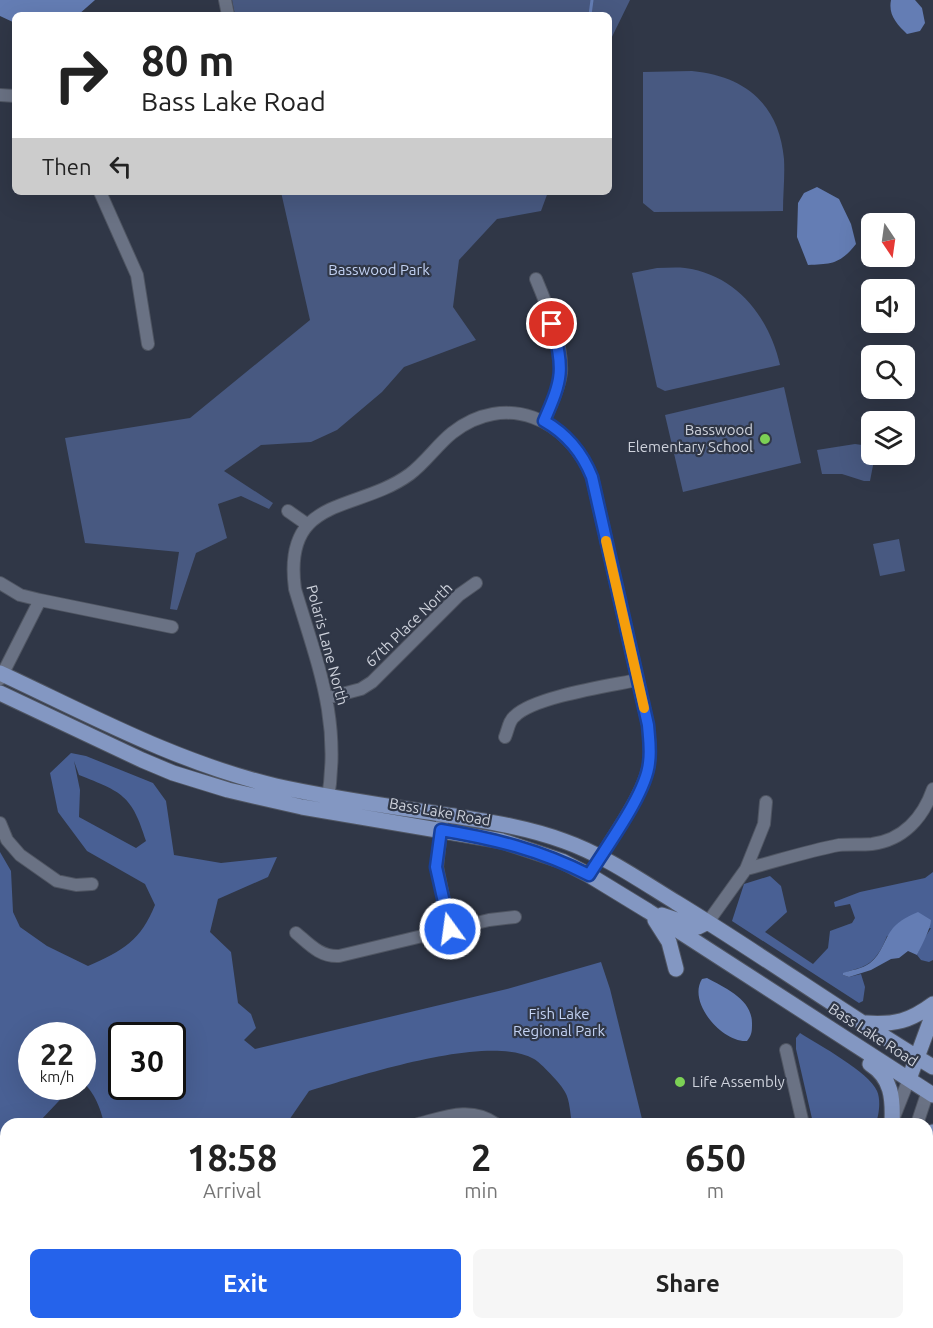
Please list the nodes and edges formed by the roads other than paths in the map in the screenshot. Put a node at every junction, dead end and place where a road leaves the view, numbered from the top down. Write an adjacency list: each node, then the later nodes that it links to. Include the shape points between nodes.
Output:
1 (101, 195): 3 (street, via 137,275)
2 (536, 279): 4 (street, via 561,361 561,375)
3 (148, 344)
4 (544, 421): 6 (street, via 504,413 468,423 453,432 408,475 328,508); 12 (street, via 578,450 592,477)
5 (288, 511): 6 (street)
6 (308, 525): 14 (street, Polaris Lane North, via 299,539 293,572)
7 (477, 582): 14 (street, 67th Place North, via 372,682 355,692)
8 (0, 583): 9 (street)
9 (40, 600): 10 (street); 11 (street)
10 (172, 627)
11 (1, 675): 18 (main road, Bass Lake Road, via 174,754)
12 (637, 680): 15 (street, via 529,706 512,717); 21 (street, via 648,725 649,765 639,794)
13 (0, 693): 18 (main road, Bass Lake Road, via 175,773 253,796)
14 (327, 698): 18 (street, Polaris Lane North, via 333,738)
15 (505, 737)
16 (933, 789): 22 (street, via 923,812 910,828 891,839 840,845)
17 (766, 802): 22 (street, via 764,824)
18 (327, 803): 19 (main road, Bass Lake Road)
19 (442, 822): 21 (main road, Bass Lake Road, via 536,832); 23 (main road, Bass Lake Road, via 522,846); 28 (street, via 436,867)
20 (0, 823): 24 (street, via 7,840 20,855 57,881)
21 (600, 857): 23 (street); 27 (main road, Bass Lake Road)
22 (746, 869): 27 (street)
23 (589, 875): 25 (main road, Bass Lake Road)
24 (92, 884)
25 (648, 911): 27 (main road, via 698,927); 30 (main road, via 669,942); 31 (main road, Bass Lake Road)
26 (515, 917): 28 (street)
27 (708, 922): 34 (main road, Bass Lake Road)
28 (450, 929): 29 (street, via 331,957)
29 (296, 933)
30 (676, 969)
31 (753, 980): 38 (main road, Bass Lake Road); 43 (main road, via 784,1009 875,1067 891,1091)
32 (933, 1004): 34 (main road, via 903,1022)
33 (933, 1014): 36 (main road)
34 (864, 1023): 36 (main road, Bass Lake Road)
35 (786, 1050): 42 (street)
36 (916, 1057): 37 (main road, Bass Lake Road); 38 (main road)
37 (933, 1067)
38 (909, 1079): 39 (main road, Bass Lake Road); 44 (street)
39 (931, 1088): 45 (street)
40 (446, 1118): 41 (street, via 470,1113)
41 (486, 1118)
42 (802, 1118)
43 (892, 1118)
44 (894, 1118)
45 (918, 1118)

